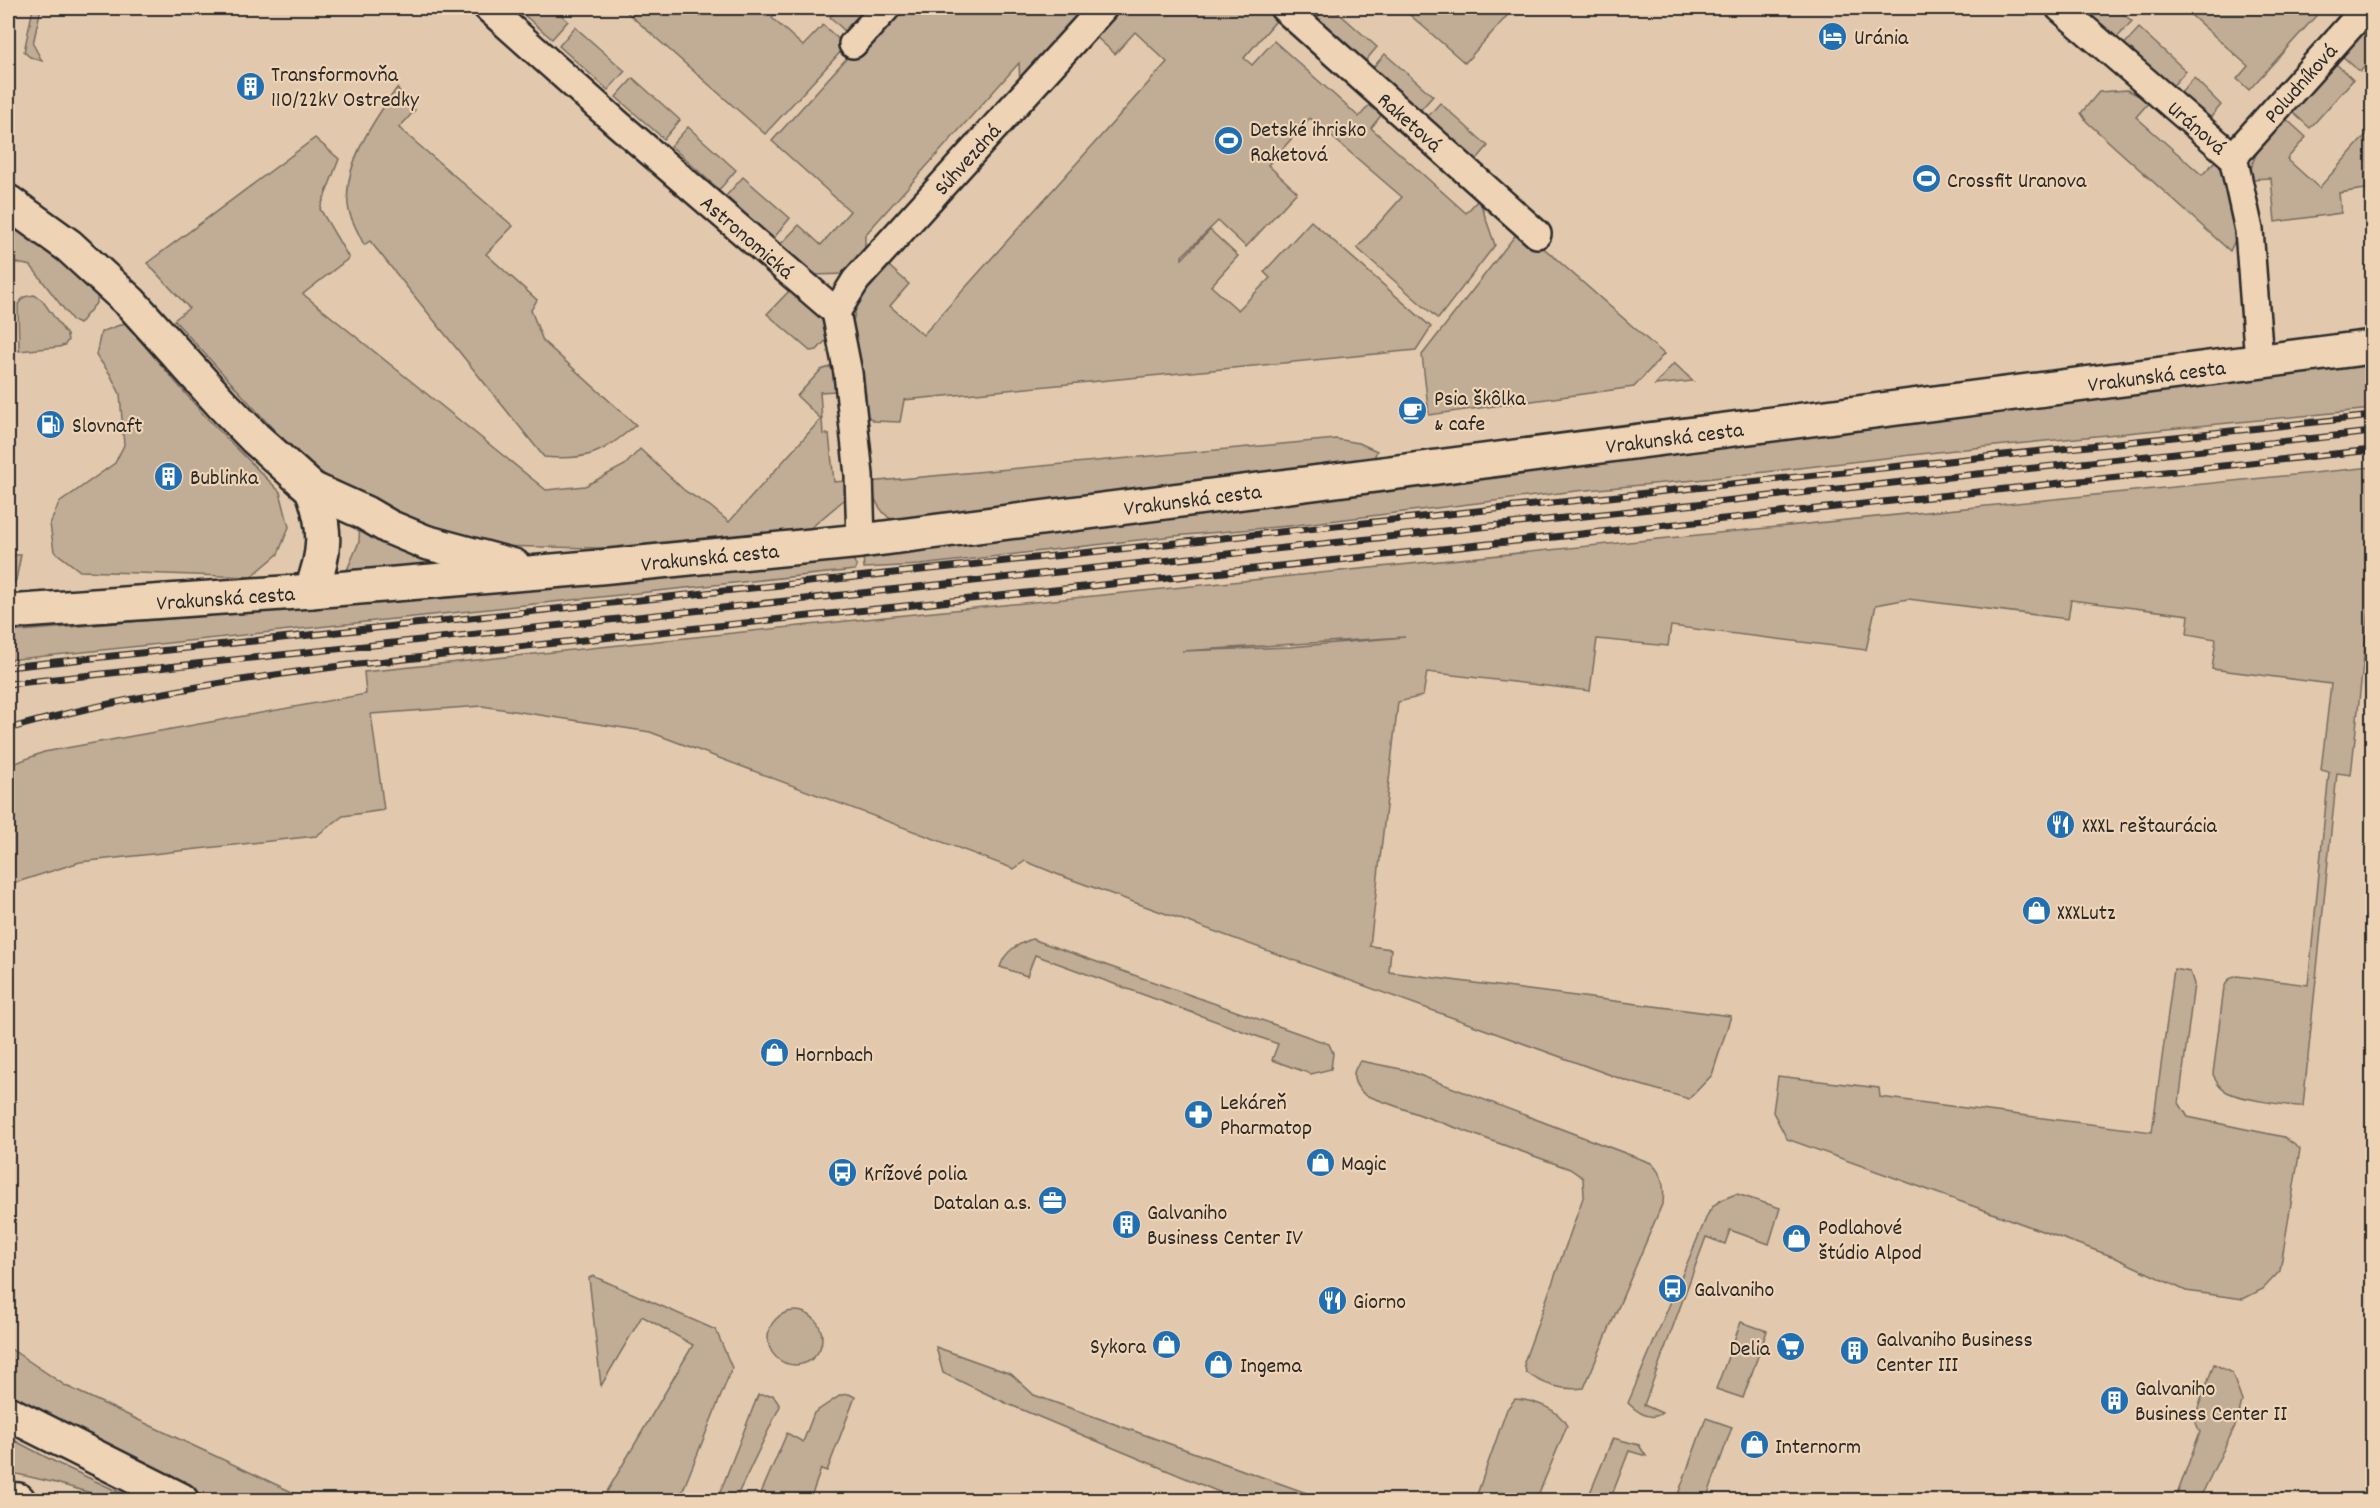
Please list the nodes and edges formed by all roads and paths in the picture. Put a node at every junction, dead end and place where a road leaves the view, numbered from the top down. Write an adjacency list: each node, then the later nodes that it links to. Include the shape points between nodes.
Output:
1 (488, 8): 11 (street, Astronomická)
2 (886, 8): 7 (street)
3 (1103, 8): 11 (street, Súhvezdná, via 856,280)
4 (1284, 8): 10 (street, Raketová)
5 (2060, 8): 8 (street, Uránová)
6 (2366, 8): 8 (street, Poludníková)
7 (853, 44)
8 (2233, 157): 13 (street, Uránová, via 2249,230)
9 (8, 202): 14 (main road, via 69,246 123,295 255,438)
10 (1537, 234)
11 (836, 312): 15 (street, via 848,373 859,475)
12 (2373, 347): 13 (main road, Vrakunská cesta)
13 (2259, 362): 15 (main road, Vrakunská cesta)
14 (312, 489): 16 (main road, via 425,542); 17 (main road, via 324,531 320,568)
15 (861, 541): 16 (main road, Vrakunská cesta)
16 (532, 572): 17 (main road, Vrakunská cesta)
17 (311, 591): 18 (main road, Vrakunská cesta)
18 (8, 612)
19 (8, 1413): 22 (main road)
20 (8, 1499): 21 (main road)
21 (18, 1500)
22 (181, 1500)

